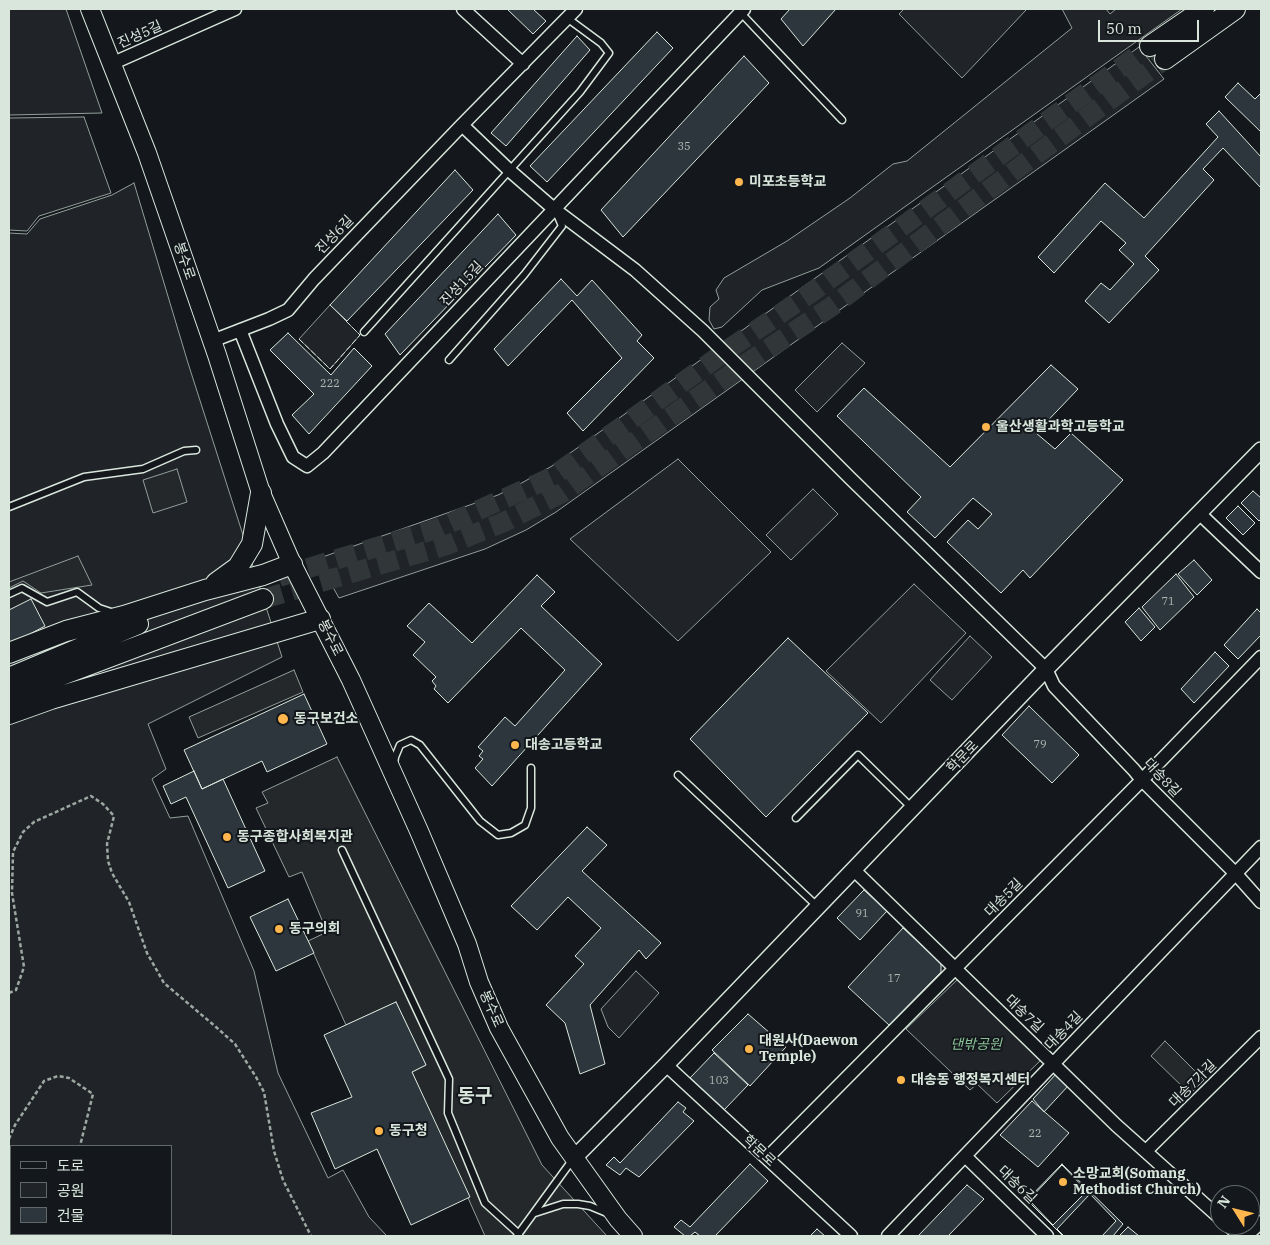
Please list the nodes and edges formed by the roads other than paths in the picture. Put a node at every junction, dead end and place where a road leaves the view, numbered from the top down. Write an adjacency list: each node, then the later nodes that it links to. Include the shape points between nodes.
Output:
1 (90, 9): 10 (main road, 봉수로)
2 (235, 9): 10 (street, 진성5길)
3 (463, 9): 11 (street)
4 (1204, 9): 8 (highway)
5 (1234, 9): 9 (highway)
6 (742, 10): 12 (lane); 15 (street, 진성15길)
7 (572, 13): 11 (street, 진성6길); 14 (lane, via 609,53 580,92)
8 (1150, 46)
9 (1165, 60)
10 (111, 64): 18 (main road, 봉수로, via 147,153)
11 (523, 64): 13 (street, 진성6길)
12 (842, 120)
13 (462, 125): 14 (street); 16 (street, 진성6길, via 288,310)
14 (509, 170): 15 (street); 17 (lane)
15 (554, 208): 16 (street, 진성15길, via 307,466 294,457 277,424); 19 (lane, via 562,226); 33 (street, 대송8길, via 635,270 697,325)
16 (240, 330): 18 (street, 진성6길)
17 (364, 332)
18 (212, 341): 22 (main road, 봉수로)
19 (449, 360)
20 (196, 450): 23 (lane, via 184,451 143,469 84,477)
21 (1261, 450): 24 (street, 학문로)
22 (261, 494): 25 (main road, 봉수로); 27 (highway, via 252,544 238,566)
23 (9, 507)
24 (1200, 514): 26 (street); 33 (street, 학문로)
25 (292, 564): 27 (highway); 30 (main road, 봉수로)
26 (1261, 572)
27 (205, 590): 29 (highway)
28 (9, 594): 29 (lane, via 22,588 47,602 77,592 99,608)
29 (124, 616): 31 (highway, via 66,631)
30 (320, 619): 36 (highway, via 51,698); 38 (main road, 봉수로)
31 (9, 653)
32 (1261, 656): 40 (street, 대송5길)
33 (1046, 670): 40 (street, 대송8길, via 1054,686); 41 (street, 학문로)
34 (9, 678): 35 (highway, via 129,626 263,590)
35 (9, 697)
36 (9, 714)
37 (531, 768): 38 (lane, via 531,808 525,825 511,833 498,834 480,821 420,745 411,740 400,745)
38 (393, 773): 55 (main road, 봉수로, via 454,911 499,1028)
39 (678, 775): 48 (lane)
40 (1142, 780): 46 (street, 대송8길); 49 (street, 대송5길)
41 (913, 808): 42 (lane, via 858,755); 45 (street, 학문로)
42 (796, 818)
43 (1261, 847): 46 (street, 대송4길)
44 (342, 850): 61 (lane, via 449,1079 448,1113 485,1203)
45 (854, 870): 48 (street, 학문로); 49 (street, 대송7길)
46 (1236, 874): 47 (street, 대송8길); 51 (street, 대송4길)
47 (1261, 902)
48 (818, 907): 52 (street, 학문로)
49 (956, 968): 51 (street, 대송7길); 56 (street, 대송5길)
50 (1261, 1037): 53 (street, 대송7가길)
51 (1054, 1063): 53 (street, 대송7길); 54 (street, 대송4길)
52 (666, 1065): 55 (street, 학문로); 56 (street, 학문로)
53 (1146, 1152): 57 (street, 대송7길)
54 (965, 1156): 64 (street, 대송4길); 65 (street, 대송6길)
55 (574, 1158): 58 (lane); 59 (main road, 봉수로)
56 (767, 1158): 63 (street, 학문로)
57 (1210, 1209)
58 (534, 1213): 59 (lane, via 564,1204 578,1204); 61 (lane)
59 (618, 1219): 62 (main road, 봉수로)
60 (1261, 1222): 66 (street)
61 (518, 1235)
62 (634, 1236)
63 (852, 1236)
64 (888, 1236)
65 (1047, 1236)
66 (1246, 1236)

